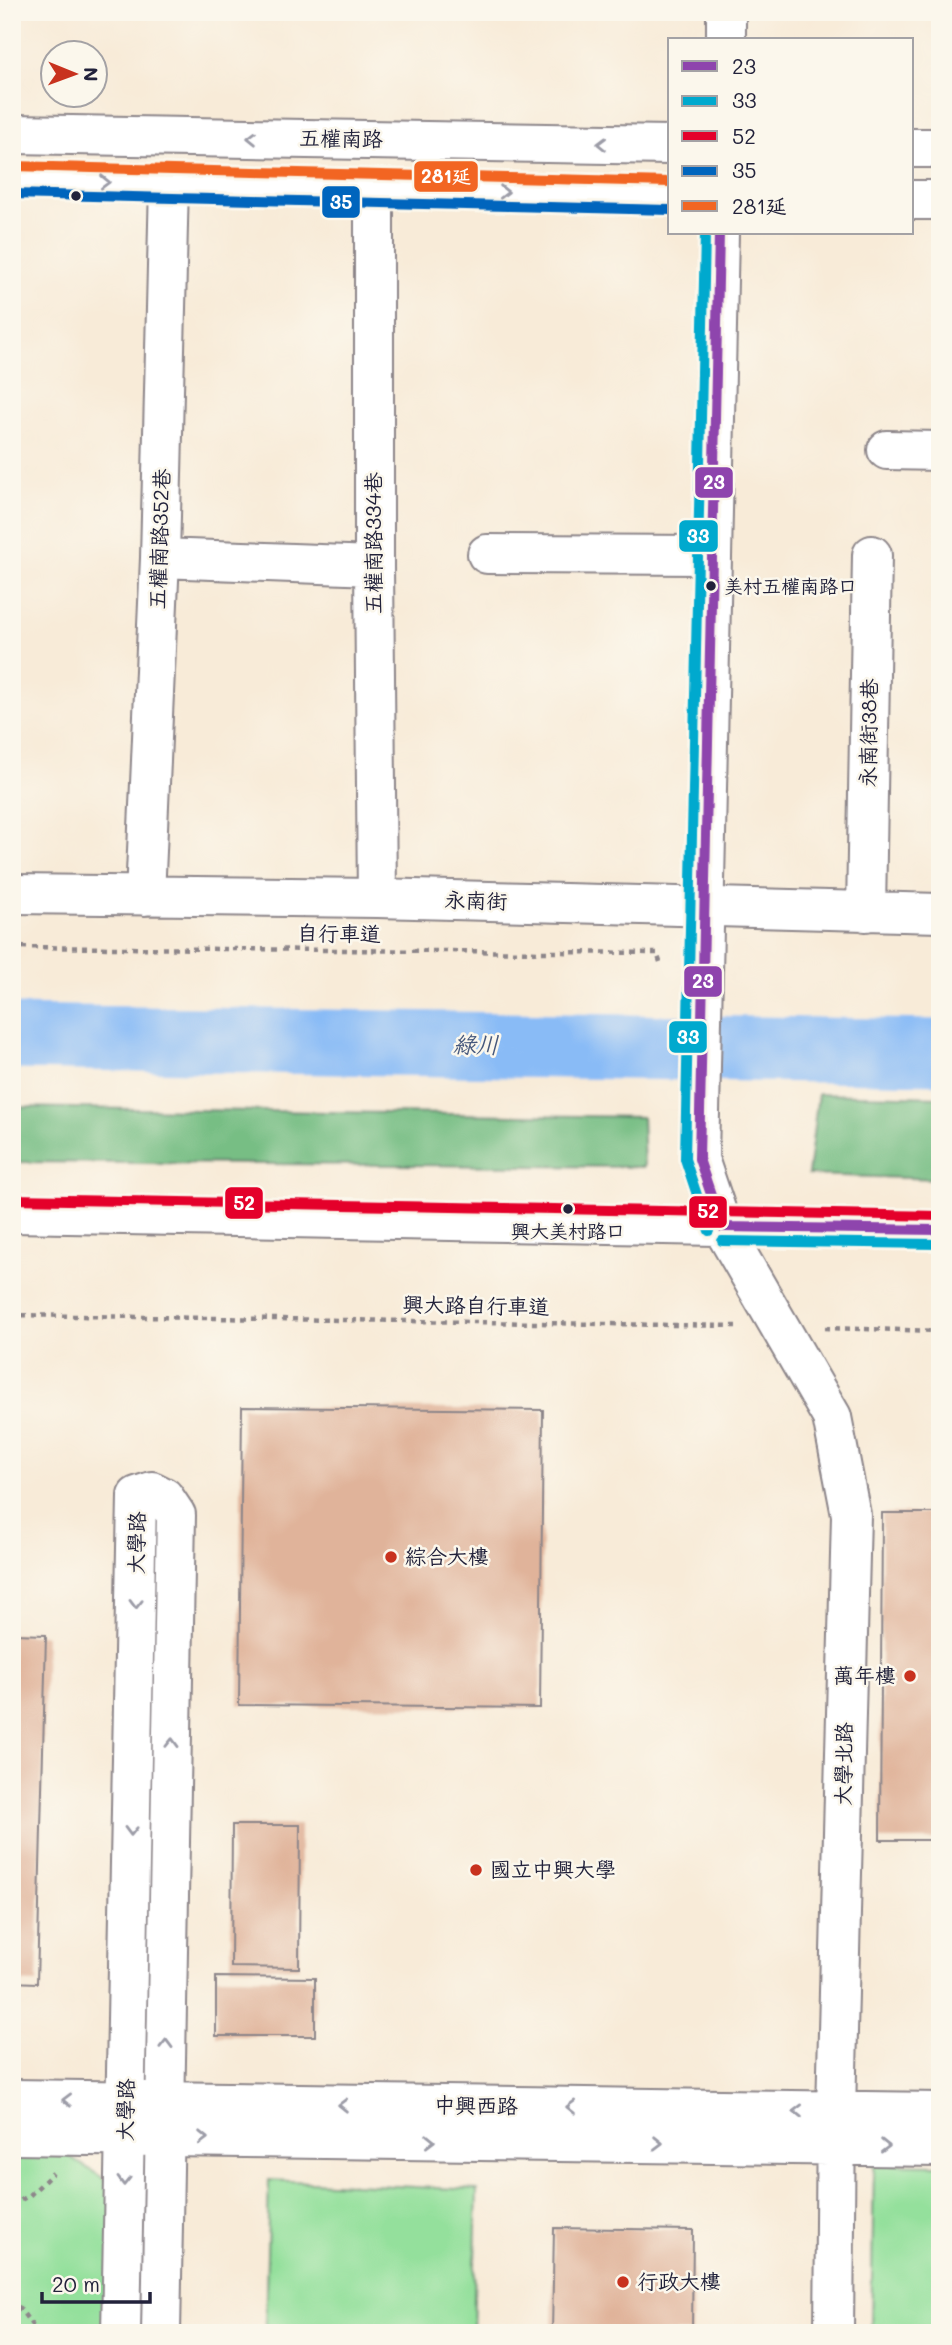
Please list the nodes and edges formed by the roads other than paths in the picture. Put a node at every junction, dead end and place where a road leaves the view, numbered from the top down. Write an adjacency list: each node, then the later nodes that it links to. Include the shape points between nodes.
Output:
1 (726, 12): 2 (street)
2 (726, 38)
3 (12, 134): 4 (street, 五權南路, one-way to 3)
4 (668, 145)
5 (914, 148): 6 (street)
6 (940, 148)
7 (12, 180): 8 (street, one-way to 8)
8 (169, 183): 9 (street); 19 (street, 五權南路352巷)
9 (374, 188): 10 (street, one-way to 10); 20 (street, 五權南路334巷)
10 (668, 196)
11 (914, 200): 12 (street)
12 (940, 200)
13 (719, 234): 17 (street, 大學北路)
14 (887, 450): 15 (street)
15 (940, 451)
16 (487, 554): 17 (street)
17 (712, 555): 24 (street, 大學北路)
18 (872, 555): 25 (street, 永南街38巷)
19 (160, 558): 20 (street); 22 (street, 五權南路352巷)
20 (374, 566): 23 (street, 五權南路334巷)
21 (12, 894): 22 (street, 永南街)
22 (145, 895): 23 (street, 永南街)
23 (377, 898): 24 (street, 永南街)
24 (706, 908): 25 (street, 永南街); 28 (street, 大學北路, via 699,1159)
25 (866, 912): 26 (street, 永南街)
26 (940, 913)
27 (12, 1213): 28 (street)
28 (722, 1227): 29 (street); 34 (street, 大學北路, via 832,1417 851,1516)
29 (940, 1230)
30 (12, 2099): 32 (street, 中興西路, one-way to 30)
31 (940, 2112): 34 (street, 中興西路)
32 (126, 2119): 33 (street, 中興西路); 33 (street, 大學路, one-way to 32, via 176,1515 163,1497 152,1491 137,1496); 35 (street, 中興西路); 37 (street, 大學路, one-way to 37)
33 (165, 2120): 34 (street, 中興西路); 38 (street, 大學路)
34 (835, 2128): 36 (street, 中興西路, one-way to 36); 39 (street, 大學北路)
35 (12, 2135)
36 (940, 2147)
37 (121, 2333)
38 (161, 2333)
39 (834, 2333)

